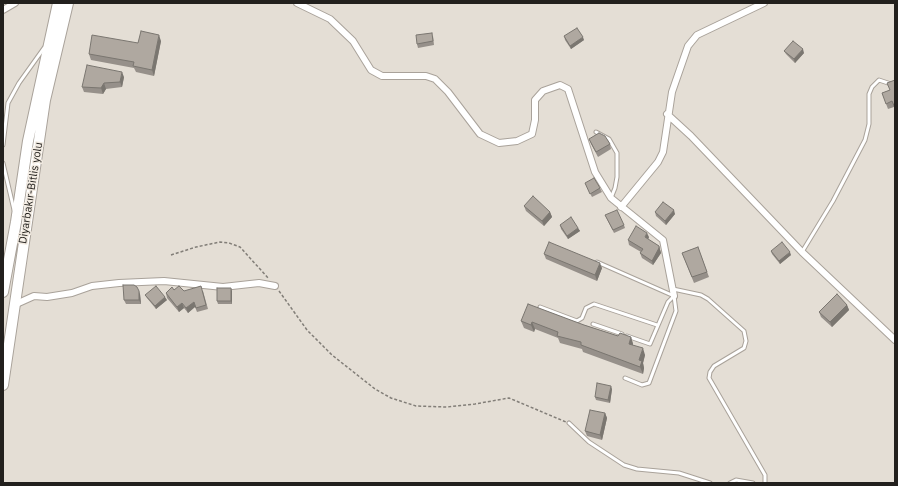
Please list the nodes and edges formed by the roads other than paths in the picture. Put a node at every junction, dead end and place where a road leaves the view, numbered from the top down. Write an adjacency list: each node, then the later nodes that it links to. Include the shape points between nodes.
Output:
1 (16, 3): 6 (street)
2 (58, 3): 7 (highway, Diyarbakır-Bitlis yolu)
3 (68, 3): 22 (highway, Diyarbakır-Bitlis yolu, via 45,100)
4 (297, 3): 13 (street, via 330,19 353,40 371,70 382,76 426,76 435,79 480,134 499,143 517,141 532,134 535,100 543,91 560,85 568,89 595,172)
5 (764, 3): 9 (street, via 697,35 688,46 680,66)
6 (3, 10)
7 (51, 38): 11 (lane, via 19,82 8,103); 15 (highway, Diyarbakır-Bitlis yolu, via 28,141)
8 (891, 84): 16 (lane, via 879,80 868,94 869,124 865,140 833,202)
9 (667, 114): 14 (street, via 662,152 658,162); 16 (street)
10 (596, 132): 13 (lane, via 609,139 617,153 617,177)
11 (3, 145)
12 (3, 163): 15 (lane)
13 (611, 198): 14 (street)
14 (621, 207): 19 (street, via 663,240)
15 (16, 222): 20 (highway, Diyarbakır-Bitlis yolu)
16 (802, 252): 26 (street)
17 (589, 259): 21 (lane)
18 (275, 286): 22 (street, via 259,283 223,287 164,281 119,283 92,286 47,297 34,296)
19 (673, 289): 21 (street); 33 (lane, via 708,299 744,331 744,348 714,366 709,378 766,477)
20 (3, 292)
21 (674, 296): 25 (lane, via 668,302); 27 (lane, via 676,311 649,383 642,385)
22 (14, 305): 28 (highway, Diyarbakır-Bitlis yolu)
23 (540, 307): 25 (lane, via 575,321 580,320 586,308 594,304)
24 (593, 324): 25 (lane, via 650,344)
25 (657, 326)
26 (895, 340)
27 (625, 378)
28 (3, 385)
29 (569, 424): 30 (lane, via 589,442 624,465 637,469 674,472)
30 (710, 483)
31 (730, 483): 32 (lane, via 736,480)
32 (753, 483)
33 (765, 483)

